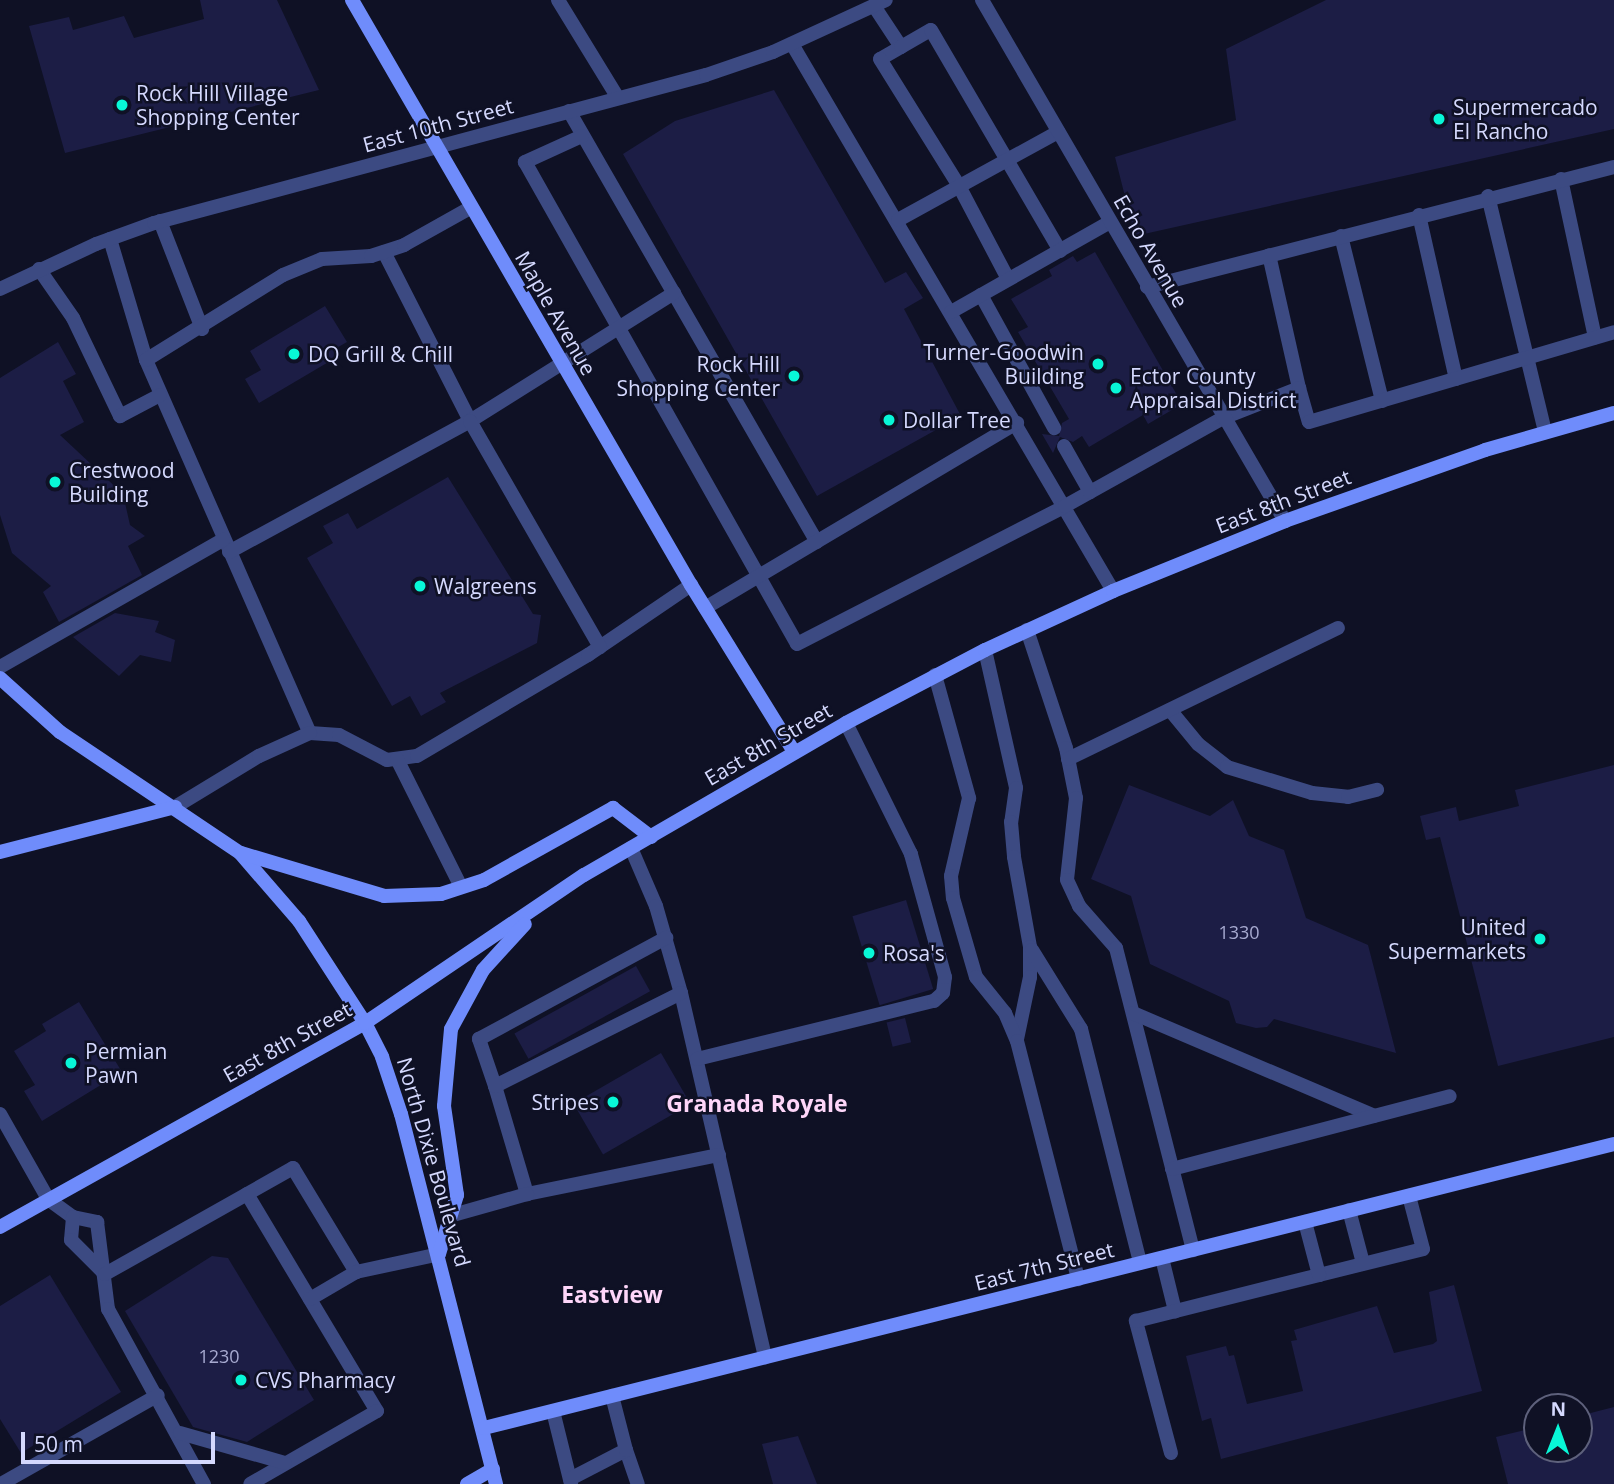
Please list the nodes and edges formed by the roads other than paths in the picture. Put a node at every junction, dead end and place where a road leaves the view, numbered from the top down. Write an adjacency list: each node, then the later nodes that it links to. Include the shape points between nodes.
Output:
1 (352, 0): 11 (main road, Maple Avenue)
2 (558, 0): 7 (street)
3 (982, 0): 9 (street, Echo Avenue)
4 (880, 3): 5 (street, East 10th Street); 6 (street)
5 (792, 44): 7 (street, East 10th Street, via 706,75); 20 (street)
6 (901, 47): 12 (street, via 931,30); 15 (street, via 880,59)
7 (618, 97): 8 (street, East 10th Street)
8 (569, 111): 10 (street); 11 (street, East 10th Street)
9 (1058, 132): 12 (street); 21 (street, Echo Avenue)
10 (582, 136): 31 (street); 35 (street, via 525,162)
11 (436, 149): 17 (main road, Maple Avenue); 19 (street, East 10th Street)
12 (1006, 160): 15 (street); 24 (street)
13 (1614, 167): 14 (street)
14 (1561, 179): 16 (street); 37 (street)
15 (959, 187): 20 (street); 28 (street)
16 (1488, 196): 18 (street); 38 (street)
17 (470, 208): 25 (street); 40 (main road, Maple Avenue)
18 (1419, 215): 22 (street); 41 (street)
19 (160, 220): 23 (street, East 10th Street); 34 (street)
20 (898, 220): 33 (street)
21 (1110, 222): 24 (street); 29 (street, Echo Avenue)
22 (1341, 236): 26 (street); 44 (street)
23 (110, 239): 27 (street, East 10th Street); 39 (street)
24 (1059, 250): 28 (street)
25 (384, 252): 34 (street, via 322,259 283,275 240,297); 47 (street)
26 (1269, 255): 29 (street); 42 (street)
27 (39, 269): 30 (street, East 10th Street); 43 (street, via 73,318 120,416)
28 (1009, 279): 32 (street)
29 (1147, 287): 46 (street, Echo Avenue)
30 (0, 289)
31 (674, 293): 35 (street); 55 (street)
32 (981, 295): 33 (street); 49 (street)
33 (951, 312): 48 (street)
34 (202, 329): 39 (street)
35 (618, 329): 40 (street); 57 (street)
36 (1614, 332): 37 (street)
37 (1595, 337): 38 (street)
38 (1527, 358): 41 (street); 50 (street)
39 (146, 360): 43 (street)
40 (562, 365): 47 (street); 58 (main road, Maple Avenue)
41 (1456, 379): 44 (street)
42 (1299, 388): 44 (street, via 1308,422); 46 (street)
43 (160, 395): 56 (street)
44 (1382, 401)
45 (1614, 413): 50 (main road, East 8th Street)
46 (1223, 418): 52 (street); 54 (street, Echo Avenue)
47 (470, 421): 56 (street); 63 (street)
48 (1017, 423): 53 (street); 55 (street)
49 (1054, 428)
50 (1545, 432): 54 (main road, East 8th Street)
51 (1064, 446): 52 (street)
52 (1090, 492): 53 (street)
53 (1065, 506): 57 (street, via 797,644); 59 (street)
54 (1285, 521): 59 (main road, East 8th Street)
55 (817, 542): 57 (street)
56 (226, 546): 65 (street); 70 (street)
57 (757, 576): 60 (street)
58 (691, 585): 60 (main road, Maple Avenue); 63 (street)
59 (1113, 591): 62 (main road, East 8th Street)
60 (705, 608): 71 (main road, Maple Avenue)
61 (1338, 628): 68 (street)
62 (1027, 630): 64 (main road, East 8th Street); 73 (street)
63 (600, 647): 72 (street, via 417,756)
64 (985, 650): 66 (main road, East 8th Street); 83 (street, via 1016,788 1011,822 1014,857)
65 (0, 667)
66 (935, 676): 69 (main road, East 8th Street); 87 (street, via 969,798 951,876 953,898 976,976 1005,1013)
67 (0, 678): 75 (main road, North Dixie Boulevard, via 60,732)
68 (1170, 710): 73 (street); 74 (street, via 1198,744 1227,766 1312,793 1348,797)
69 (846, 723): 71 (main road, East 8th Street); 88 (street, via 911,853 945,977 943,993 934,1001)
70 (310, 733): 72 (street, via 339,735 387,760); 75 (street, via 259,756)
71 (794, 752): 76 (main road, East 8th Street)
72 (397, 758): 80 (street)
73 (1068, 759): 85 (street, via 1076,798 1067,880 1079,906 1102,926 1116,948)
74 (1377, 790)
75 (175, 807): 78 (main road); 79 (main road, North Dixie Boulevard)
76 (651, 837): 77 (main road, East 8th Street); 80 (main road, via 613,808 517,864)
77 (631, 848): 81 (main road, East 8th Street); 82 (street)
78 (0, 852)
79 (240, 853): 80 (main road, via 384,896 441,894); 86 (main road, North Dixie Boulevard, via 299,921)
80 (461, 887)
81 (541, 906): 86 (main road, East 8th Street); 101 (main road, via 483,970 451,1029 444,1106 457,1195)
82 (666, 938): 84 (street); 89 (street, via 538,1015 480,1039)
83 (1030, 947): 87 (street, via 1030,977); 108 (street, via 1081,1029)
84 (681, 993): 88 (street); 89 (street, via 618,1016)
85 (1133, 1013): 92 (street); 95 (street)
86 (365, 1023): 99 (main road, East 8th Street); 106 (main road, North Dixie Boulevard, via 383,1057)
87 (1017, 1041): 113 (street)
88 (697, 1059): 94 (street)
89 (495, 1086): 97 (street)
90 (1450, 1096): 92 (street)
91 (0, 1114): 99 (street)
92 (1374, 1116): 95 (street)
93 (1614, 1144): 98 (main road, East 7th Street)
94 (719, 1154): 97 (street); 116 (street)
95 (1172, 1169): 105 (street)
96 (247, 1194): 110 (street, via 293,1168); 111 (street); 114 (street)
97 (527, 1194): 101 (street)
98 (1409, 1196): 100 (main road, East 7th Street); 109 (street, via 1423,1248)
99 (48, 1199): 102 (street); 104 (main road, East 8th Street)
100 (1349, 1210): 103 (main road, East 7th Street); 109 (street)
101 (453, 1215): 106 (main road)
102 (73, 1217): 111 (street, via 71,1240); 111 (street, via 97,1222)
103 (1305, 1222): 105 (main road, East 7th Street); 112 (street)
104 (0, 1227)
105 (1193, 1250): 107 (main road, East 7th Street)
106 (439, 1254): 110 (street); 120 (main road, North Dixie Boulevard)
107 (1162, 1258): 108 (main road, East 7th Street); 115 (street)
108 (1140, 1264): 113 (main road, East 7th Street)
109 (1363, 1264): 112 (street)
110 (356, 1272): 114 (street)
111 (105, 1274): 117 (street, via 108,1309)
112 (1319, 1275): 115 (street)
113 (1078, 1279): 116 (main road, East 7th Street)
114 (310, 1299): 124 (street, via 377,1410)
115 (1175, 1311): 123 (street, via 1136,1321)
116 (765, 1357): 118 (main road, East 7th Street)
117 (158, 1395): 121 (street); 127 (street)
118 (612, 1396): 119 (main road, East 7th Street); 122 (street)
119 (553, 1410): 120 (main road, East 7th Street); 126 (street)
120 (484, 1428): 125 (main road, North Dixie Boulevard)
121 (180, 1433): 124 (street); 128 (street, via 181,1445)
122 (626, 1450): 126 (street); 132 (street)
123 (1171, 1453)
124 (285, 1463): 129 (street)
125 (493, 1469): 130 (main road); 131 (main road, North Dixie Boulevard)
126 (570, 1481)
127 (1, 1484)
128 (204, 1484)
129 (250, 1484)
130 (467, 1484)
131 (496, 1484)
132 (638, 1484)

